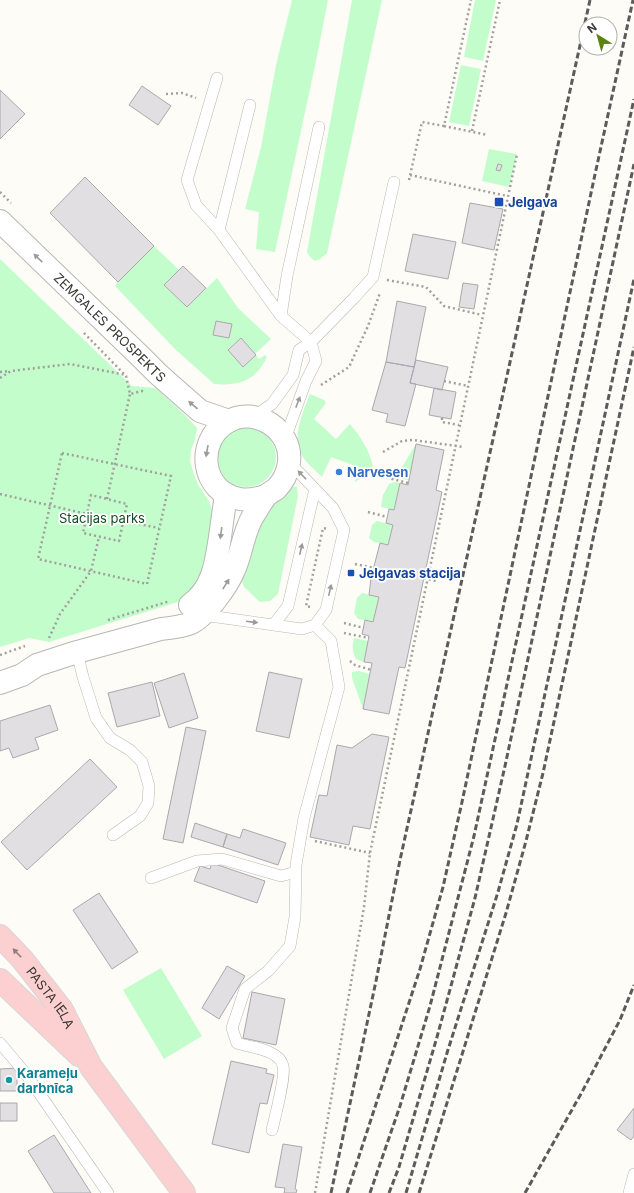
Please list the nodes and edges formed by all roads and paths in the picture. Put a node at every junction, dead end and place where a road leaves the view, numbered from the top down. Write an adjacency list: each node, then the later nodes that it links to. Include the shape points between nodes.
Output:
1 (500, 0): 8 (path)
2 (217, 78): 4 (lane)
3 (166, 94): 4 (path, via 182,92)
4 (209, 104): 14 (lane, via 187,180 196,205)
5 (250, 105): 14 (lane)
6 (444, 126): 8 (path)
7 (319, 127): 17 (lane, via 287,276)
8 (472, 131): 9 (path)
9 (488, 135)
10 (516, 154): 12 (path)
11 (394, 182): 12 (path, via 410,175); 15 (lane)
12 (507, 196): 16 (path)
13 (0, 221): 30 (street, ZEMGALES PROSPEKTS, one-way to 13, via 200,411 158,374)
14 (219, 230): 17 (lane)
15 (373, 277): 16 (path, via 426,287 444,306); 19 (lane)
16 (482, 315): 25 (path)
17 (281, 316): 19 (lane)
18 (81, 330): 22 (path)
19 (311, 342): 28 (lane, via 299,350 293,375 272,404); 32 (lane, one-way to 19, via 316,361)
20 (11, 371): 21 (path); 22 (path, via 70,364); 23 (path)
21 (0, 372)
22 (126, 376): 27 (path)
23 (0, 378)
24 (444, 381): 25 (path)
25 (468, 386): 31 (path)
26 (148, 393): 27 (path, via 142,391)
27 (130, 394): 37 (path)
28 (254, 417): 30 (street); 32 (street, via 266,420 277,428)
29 (442, 418): 31 (path, via 442,422)
30 (228, 421): 42 (street, one-way to 42, via 218,428 206,451 209,476)
31 (459, 425): 33 (path)
32 (285, 439): 36 (street)
33 (455, 446): 34 (path); 35 (path, via 413,440 402,441); 55 (path)
34 (464, 447)
35 (383, 452)
36 (289, 462): 40 (lane, one-way to 36); 43 (street, via 286,476 278,487)
37 (115, 464): 44 (path); 45 (path, via 62,452); 50 (path, via 171,476)
38 (377, 475): 39 (path)
39 (408, 483)
40 (315, 489): 61 (lane, one-way to 40, via 288,606); 62 (lane, one-way to 40, via 326,610 344,530 333,508)
41 (0, 494): 45 (path)
42 (226, 494): 43 (street, via 239,499 253,500); 64 (street, one-way to 64, via 216,566 207,587 201,596)
43 (266, 496): 58 (street, one-way to 43, via 226,586 234,570 244,535)
44 (108, 499): 47 (path, via 91,495); 49 (path, via 128,504)
45 (50, 505): 47 (path); 54 (path, via 38,559)
46 (368, 512): 48 (path)
47 (87, 514): 51 (path, via 83,533)
48 (387, 516)
49 (124, 521): 50 (path); 51 (path, via 119,542)
50 (159, 528): 54 (path, via 147,584)
51 (99, 537): 54 (path)
52 (355, 564): 53 (path)
53 (374, 568)
54 (91, 571): 66 (path, via 60,614 49,638)
55 (425, 579): 56 (path); 78 (path)
56 (436, 581)
57 (171, 601): 59 (path)
58 (203, 615): 61 (lane, one-way to 61); 64 (street, via 191,623)
59 (102, 622)
60 (344, 623): 63 (path)
61 (274, 624): 62 (lane, via 302,629)
62 (315, 625): 77 (lane, via 331,642 339,687)
63 (364, 628)
64 (161, 629): 69 (street)
65 (344, 633): 67 (path)
66 (56, 636)
67 (369, 638)
68 (29, 645): 72 (path)
69 (77, 652): 73 (street); 76 (lane, via 96,718 110,738 130,750 142,762 149,786 148,803 140,816)
70 (0, 655): 72 (path)
71 (347, 658): 74 (path, via 355,665)
72 (4, 660): 73 (street)
73 (37, 665): 75 (street, via 22,675)
74 (371, 670)
75 (0, 684)
76 (113, 835)
77 (301, 838): 78 (path); 79 (lane)
78 (370, 853): 89 (path, via 364,907)
79 (296, 872): 80 (lane, via 281,876 222,859 197,861); 85 (lane, via 296,917 290,946 268,971 245,989 232,1028 237,1043 276,1055 284,1067)
80 (151, 878)
81 (0, 936): 84 (main road, PASTA IELA, one-way to 81, via 62,1010 22,959)
82 (0, 980): 84 (main road, PASTA IELA)
83 (0, 1043): 87 (lane, via 26,1074)
84 (91, 1067): 88 (main road, PASTA IELA)
85 (272, 1130)
86 (634, 1174): 90 (lane)
87 (108, 1193)
88 (184, 1193)
89 (315, 1193)
90 (629, 1193)

